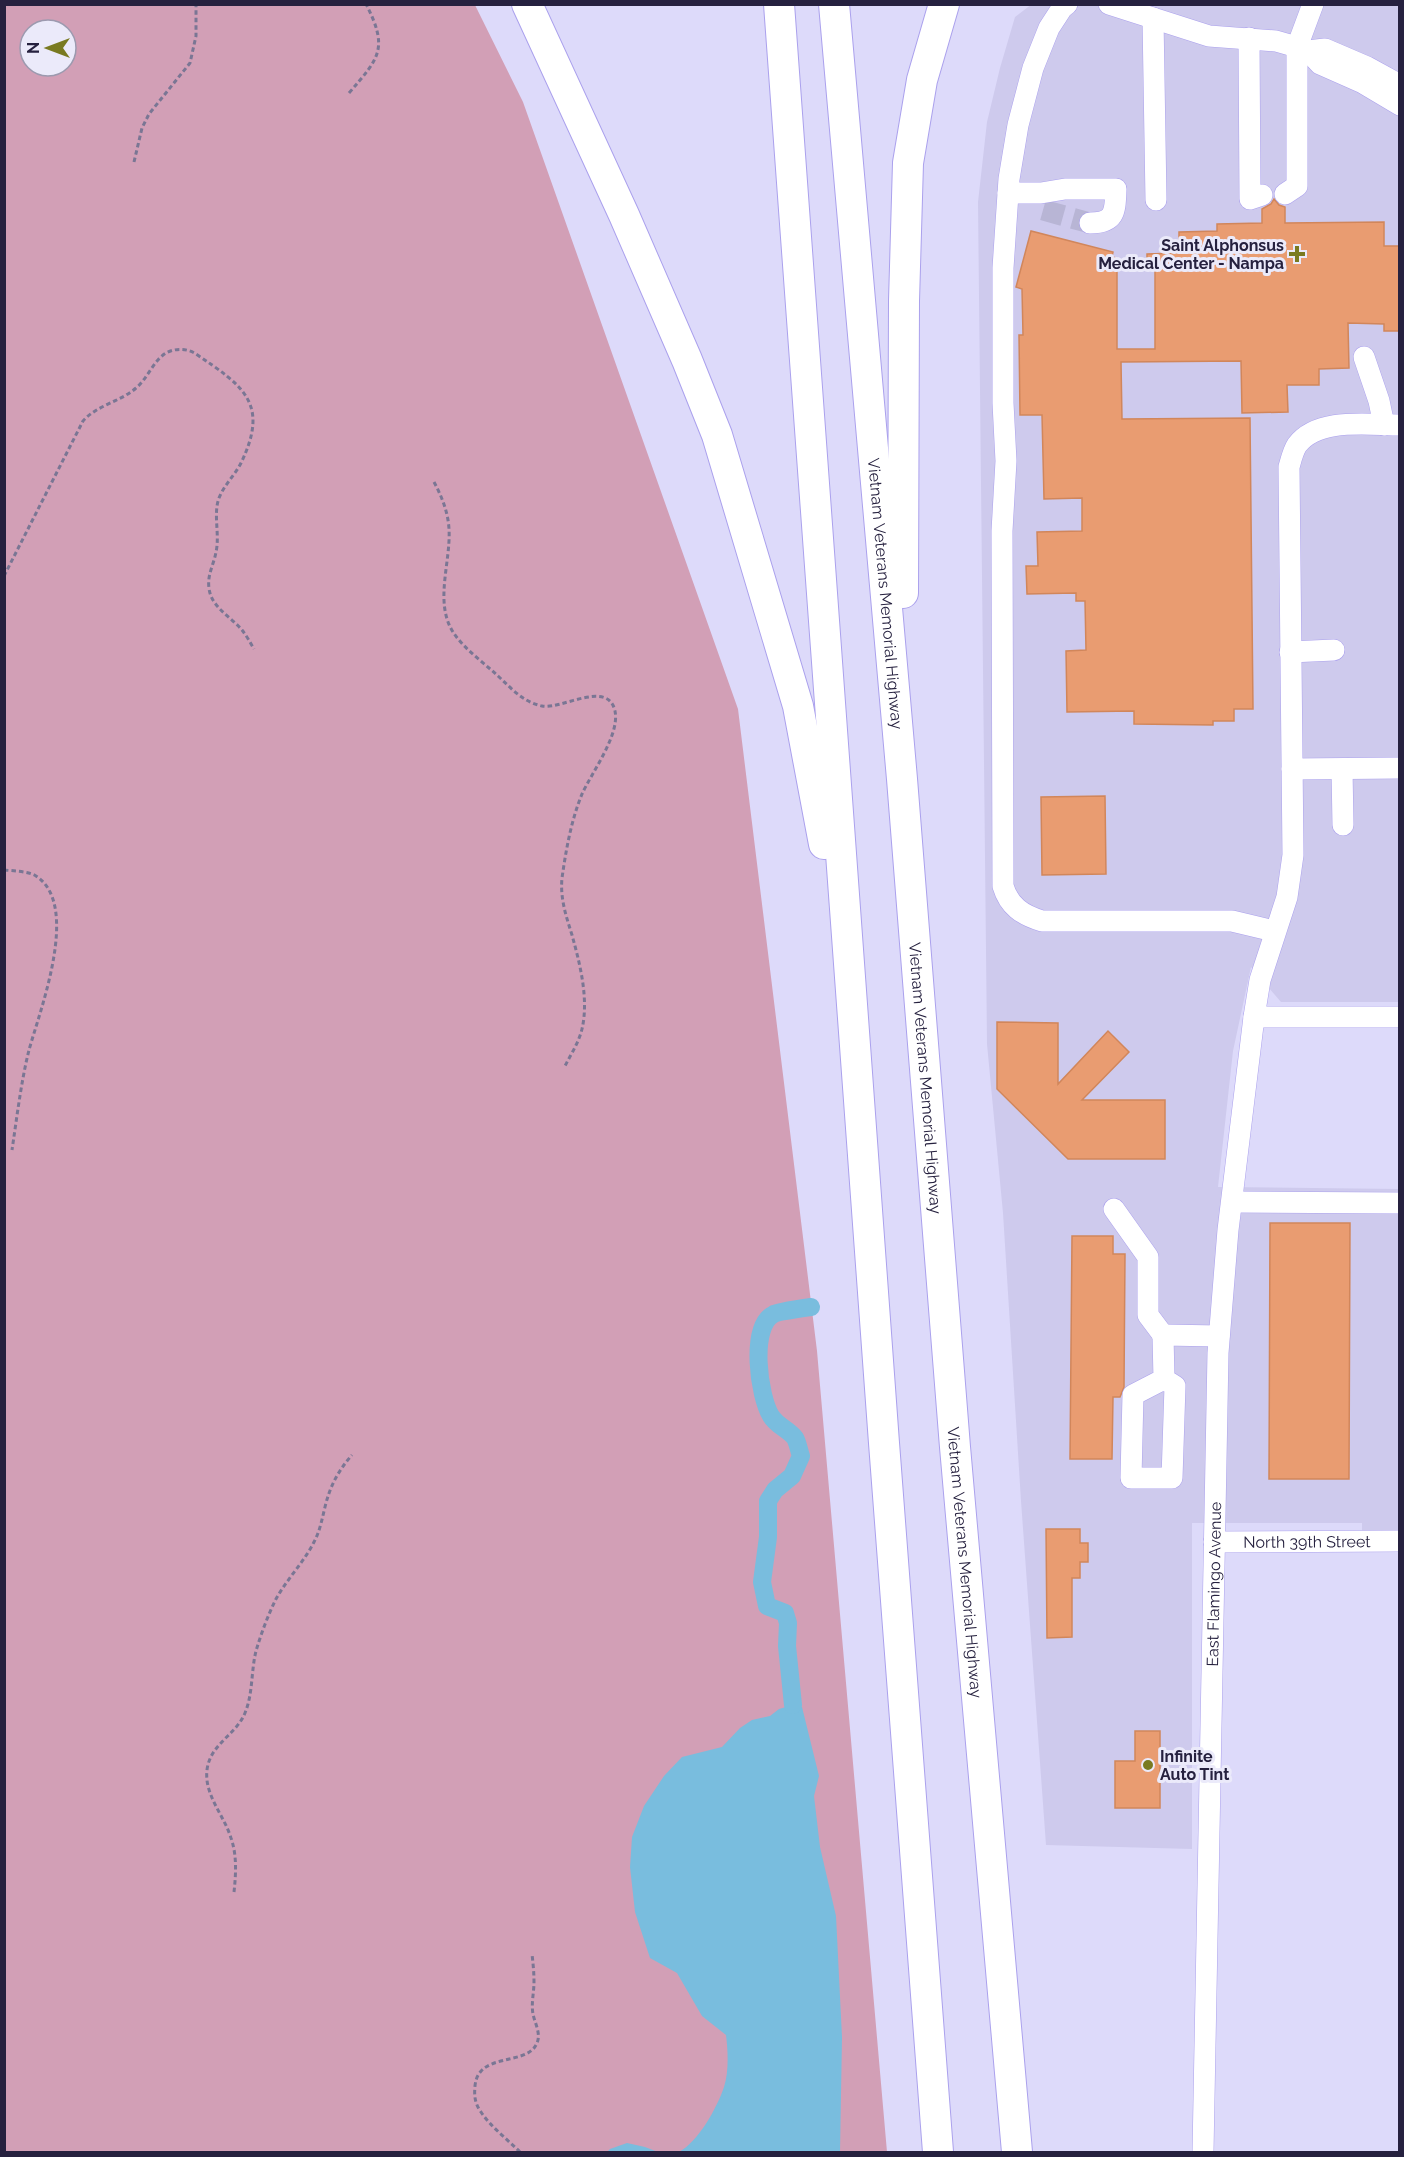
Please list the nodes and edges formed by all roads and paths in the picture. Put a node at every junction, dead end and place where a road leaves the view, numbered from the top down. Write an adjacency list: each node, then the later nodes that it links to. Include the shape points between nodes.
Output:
1 (196, 4): 16 (path, via 196,36 190,63 149,114)
2 (366, 4): 14 (path, via 377,28 380,48 375,62)
3 (527, 4): 36 (highway, via 624,215 717,435 798,706)
4 (779, 4): 36 (highway)
5 (834, 4): 32 (highway, Vietnam Veterans Memorial Highway)
6 (944, 4): 32 (highway, via 922,80 908,163)
7 (1067, 4): 17 (street, via 1049,28 1033,68 1018,125)
8 (1109, 4): 10 (street)
9 (1313, 4): 12 (street)
10 (1153, 18): 11 (street, via 1209,36); 20 (street)
11 (1249, 38): 12 (street); 19 (street, via 1250,199)
12 (1302, 49): 13 (street, via 1325,49); 15 (street, via 1320,64); 18 (street, via 1297,186)
13 (1400, 85)
14 (350, 93)
15 (1400, 105)
16 (134, 162)
17 (1008, 193): 21 (street, via 1042,202 1065,189 1116,189 1115,211 1108,220); 35 (street, via 1002,403 1006,461 1002,531 1002,876 1006,895 1017,910 1042,921 1232,921)
18 (1285, 194)
19 (1262, 195)
20 (1156, 200)
21 (1090, 224)
22 (1364, 357): 23 (street)
23 (1392, 425): 28 (street, East Flamingo Avenue, via 1327,426 1308,432 1295,446 1289,467)
24 (434, 482): 39 (path, via 449,531 445,599 453,632 529,702 558,706 596,695 604,697 615,710 610,737 582,794 563,870 562,900 581,967 584,1011 582,1029)
25 (4, 576): 26 (path, via 90,413 137,387 167,352 191,350 238,385 249,398 254,427 240,465 219,498 216,553 208,585 221,611 243,631)
26 (254, 649)
27 (1334, 650): 28 (street)
28 (1290, 652): 30 (street, East Flamingo Avenue)
29 (1400, 768): 31 (street)
30 (1292, 769): 31 (street); 35 (street, East Flamingo Avenue, via 1293,855 1287,897)
31 (1342, 769): 33 (street)
32 (902, 779): 54 (highway, Vietnam Veterans Memorial Highway)
33 (1343, 825)
34 (4, 870): 40 (path, via 36,875 54,902 57,918 52,965 29,1052)
35 (1274, 931): 37 (street, East Flamingo Avenue)
36 (848, 959): 53 (highway)
37 (1254, 1017): 38 (street); 41 (street, East Flamingo Avenue)
38 (1400, 1017)
39 (565, 1066)
40 (12, 1150)
41 (1232, 1202): 42 (street); 45 (street, East Flamingo Avenue)
42 (1400, 1203)
43 (1114, 1209): 44 (street, via 1148,1257 1148,1315)
44 (1163, 1335): 45 (street); 46 (street)
45 (1219, 1336): 49 (street, East Flamingo Avenue)
46 (1164, 1379): 46 (street, via 1133,1395 1131,1478 1172,1478 1175,1386)
47 (352, 1455): 50 (path, via 332,1484 314,1542 276,1599 256,1651 244,1715 220,1742 207,1769 212,1799 232,1839)
48 (1400, 1541): 49 (street, North 39th Street)
49 (1214, 1542): 55 (street, East Flamingo Avenue)
50 (234, 1892)
51 (532, 1954): 52 (path, via 536,2046 529,2053 480,2070 474,2092 483,2115)
52 (520, 2152)
53 (939, 2152)
54 (1017, 2152)
55 (1203, 2152)

